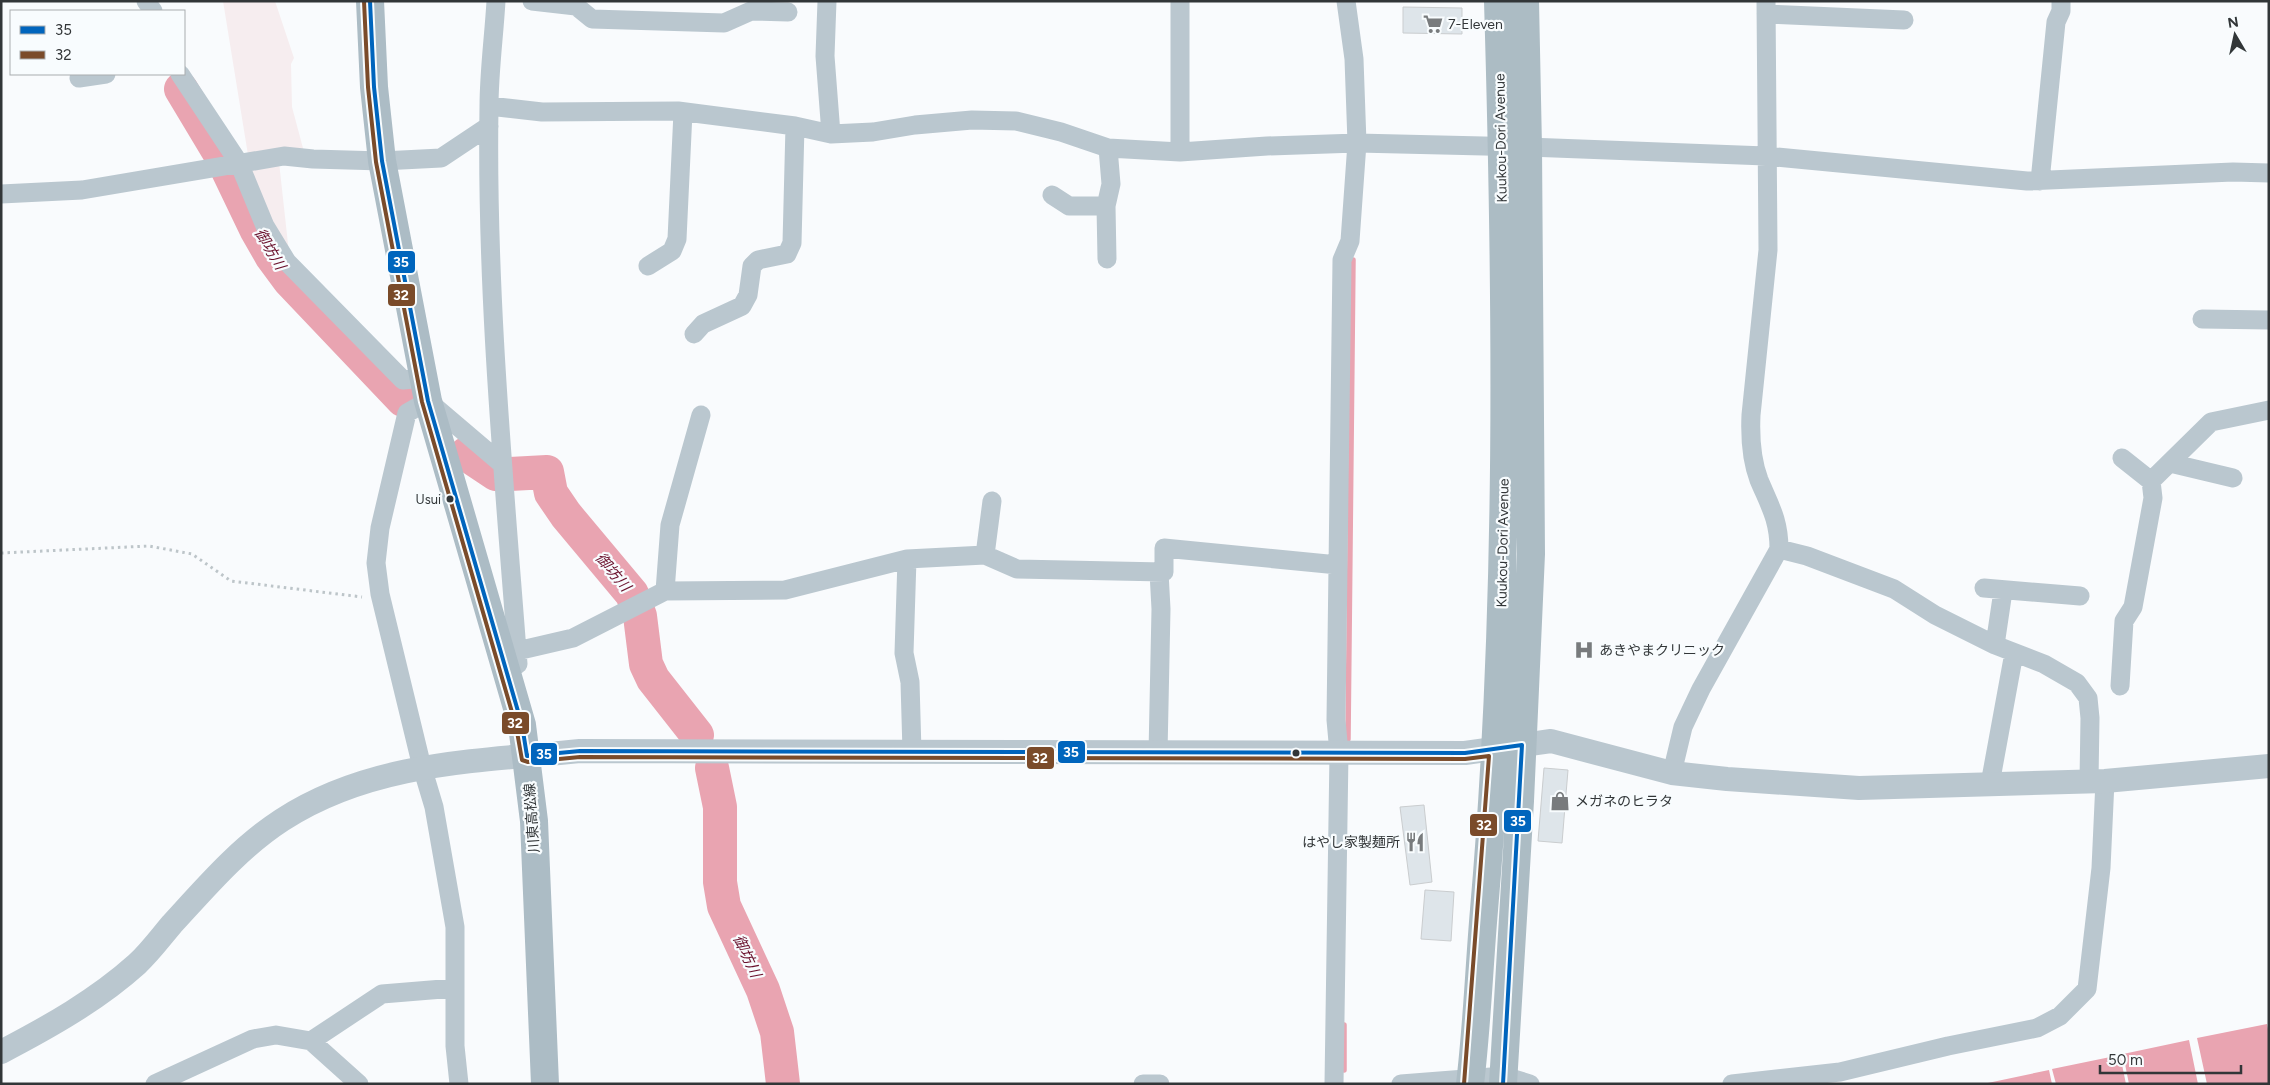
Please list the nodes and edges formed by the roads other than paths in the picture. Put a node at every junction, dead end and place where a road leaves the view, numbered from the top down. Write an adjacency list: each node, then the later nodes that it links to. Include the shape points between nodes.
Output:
1 (370, 1): 27 (main road, 川東高松線)
2 (496, 1): 17 (street)
3 (532, 1): 10 (street)
4 (827, 1): 21 (street, via 825,56)
5 (1180, 1): 25 (street)
6 (1346, 1): 22 (street, via 1354,59)
7 (1498, 1): 23 (highway, Kuukou-Dori Avenue)
8 (1525, 1): 23 (highway, Kuukou-Dori Avenue)
9 (2061, 1): 30 (street, via 2056,22)
10 (576, 4): 12 (street, via 592,19 724,24 751,11)
11 (1766, 7): 13 (street); 26 (street)
12 (788, 12)
13 (1904, 20)
14 (99, 75): 16 (street)
15 (181, 75): 28 (street)
16 (79, 78)
17 (489, 106): 18 (street, via 542,112); 19 (street)
18 (683, 112): 20 (street); 35 (street, via 677,239 672,251)
19 (489, 126): 27 (street, via 441,158); 44 (street, via 489,201)
20 (796, 126): 21 (street); 38 (street, via 792,244 787,254 758,260 752,266 748,295 742,306 703,324)
21 (832, 134): 24 (street, via 972,120 1016,121)
22 (1357, 143): 23 (street); 25 (street); 51 (street, via 1350,241 1342,260)
23 (1515, 147): 26 (street); 62 (highway, Kuukou-Dori Avenue, via 1530,554)
24 (1108, 148): 25 (street); 33 (street, via 1111,184)
25 (1180, 152)
26 (1766, 156): 30 (street); 48 (street, via 1768,250 1750,440 1759,479 1776,518)
27 (382, 161): 28 (street, via 284,156); 39 (main road, 川東高松線)
28 (229, 165): 31 (street, via 82,190); 39 (street, via 287,262 403,380)
29 (2269, 173): 30 (street)
30 (2040, 181)
31 (1, 194)
32 (1052, 195): 33 (street, via 1068,206)
33 (1106, 206): 34 (street)
34 (1107, 259)
35 (648, 266)
36 (2202, 319): 37 (street)
37 (2269, 320)
38 (694, 334)
39 (426, 390): 44 (street); 61 (main road, 川東高松線); 68 (street, via 407,413 380,528 376,563 380,594)
40 (2269, 410): 43 (street, via 2211,422)
41 (701, 415): 54 (street, via 670,525)
42 (2122, 458): 46 (street)
43 (2170, 463): 45 (street); 46 (street)
44 (502, 464): 58 (street)
45 (2233, 478)
46 (2151, 482): 60 (street, via 2153,498 2133,607 2124,621)
47 (992, 501): 49 (street)
48 (1779, 549): 57 (street, via 1807,556 1894,589 1935,615); 69 (street, via 1701,689 1683,727)
49 (985, 555): 50 (street); 52 (street, via 1017,569)
50 (907, 559): 54 (street, via 785,590); 63 (street, via 904,653 910,682)
51 (1338, 565): 52 (street, via 1164,548 1164,572); 65 (street, via 1336,720)
52 (1159, 572): 64 (street)
53 (1984, 588): 55 (street)
54 (665, 591): 58 (street, via 573,638)
55 (2003, 591): 56 (street); 57 (street)
56 (2080, 596)
57 (1995, 645): 59 (street)
58 (517, 651): 61 (street)
59 (2014, 653): 70 (street, via 2044,664 2077,683 2088,698); 71 (street)
60 (2120, 686)
61 (522, 725): 66 (main road, 川東高松線)
62 (1509, 747): 65 (street, via 1465,753); 69 (street, via 1552,741); 75 (highway, Kuukou-Dori Avenue); 76 (highway, Kuukou-Dori Avenue)
63 (912, 752): 64 (street); 66 (street, via 580,751)
64 (1158, 753): 65 (street)
65 (1339, 753): 83 (street)
66 (527, 756): 68 (street, via 480,758); 80 (main road, 川東高松線, via 534,821)
67 (2269, 766): 70 (street)
68 (422, 767): 72 (street, via 434,807 455,927); 74 (street, via 368,780 322,798 281,820 214,878 137,963 84,1005)
69 (1672, 773): 71 (street, via 1859,788)
70 (2097, 781): 71 (street); 86 (street, via 2101,868 2087,989 2060,1016 2036,1028 1840,1072)
71 (1990, 784)
72 (455, 988): 73 (street, via 382,994); 79 (street)
73 (311, 1041): 77 (street, via 276,1035 253,1038); 78 (street)
74 (1, 1052)
75 (1503, 1080): 76 (street); 85 (street)
76 (1470, 1081): 84 (street)
77 (155, 1084)
78 (359, 1084)
79 (459, 1084)
80 (545, 1084)
81 (1143, 1084): 82 (street)
82 (1158, 1084)
83 (1334, 1084)
84 (1401, 1084)
85 (1530, 1084)
86 (1732, 1084)

